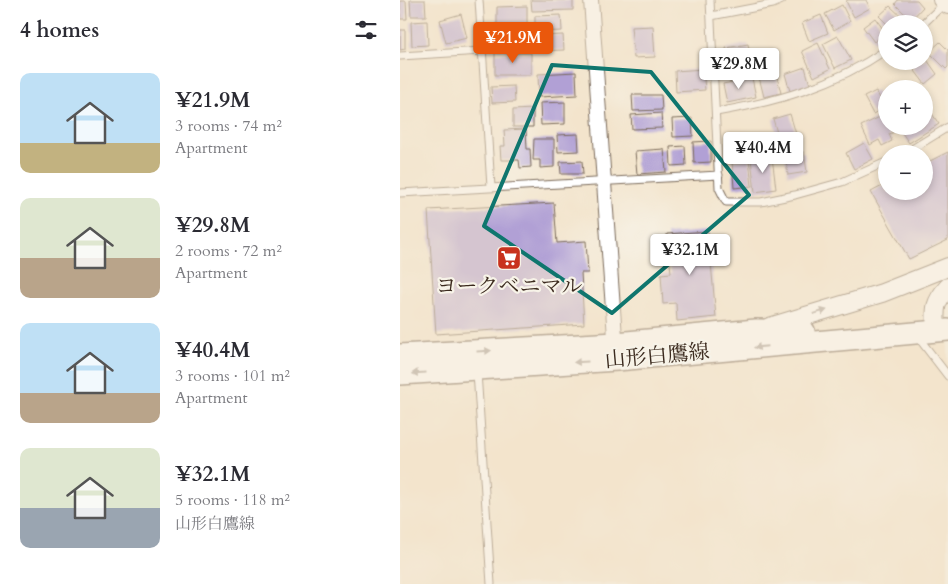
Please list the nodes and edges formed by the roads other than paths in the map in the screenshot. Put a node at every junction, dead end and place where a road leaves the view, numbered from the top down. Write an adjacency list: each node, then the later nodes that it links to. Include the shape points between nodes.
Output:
1 (479, 0): 8 (lane)
2 (591, 0): 16 (street)
3 (710, 0): 7 (lane)
4 (782, 0): 7 (lane)
5 (945, 3): 6 (lane)
6 (932, 15)
7 (711, 16): 11 (lane)
8 (482, 51): 9 (lane); 17 (lane)
9 (400, 56)
10 (878, 56): 11 (lane, via 802,92)
11 (716, 112): 15 (lane)
12 (948, 127): 13 (lane)
13 (919, 145)
14 (878, 166): 15 (lane, via 842,182 760,202 726,202 719,188)
15 (719, 175): 16 (lane)
16 (604, 182): 17 (lane); 24 (street)
17 (491, 187): 18 (lane)
18 (400, 192)
19 (948, 266): 21 (street, one-way to 19, via 882,294)
20 (948, 287): 22 (street, via 935,309)
21 (756, 330): 23 (main road, 山形白鷹線); 24 (main road, 山形白鷹線)
22 (942, 331): 23 (main road, 山形白鷹線)
23 (914, 333): 24 (main road, 山形白鷹線, one-way to 24); 28 (lane)
24 (616, 351): 25 (main road, 山形白鷹線, one-way to 24); 26 (main road, 山形白鷹線, one-way to 26)
25 (400, 355)
26 (477, 370): 27 (main road, 山形白鷹線, one-way to 27); 29 (lane)
27 (400, 374)
28 (948, 376)
29 (491, 584)

